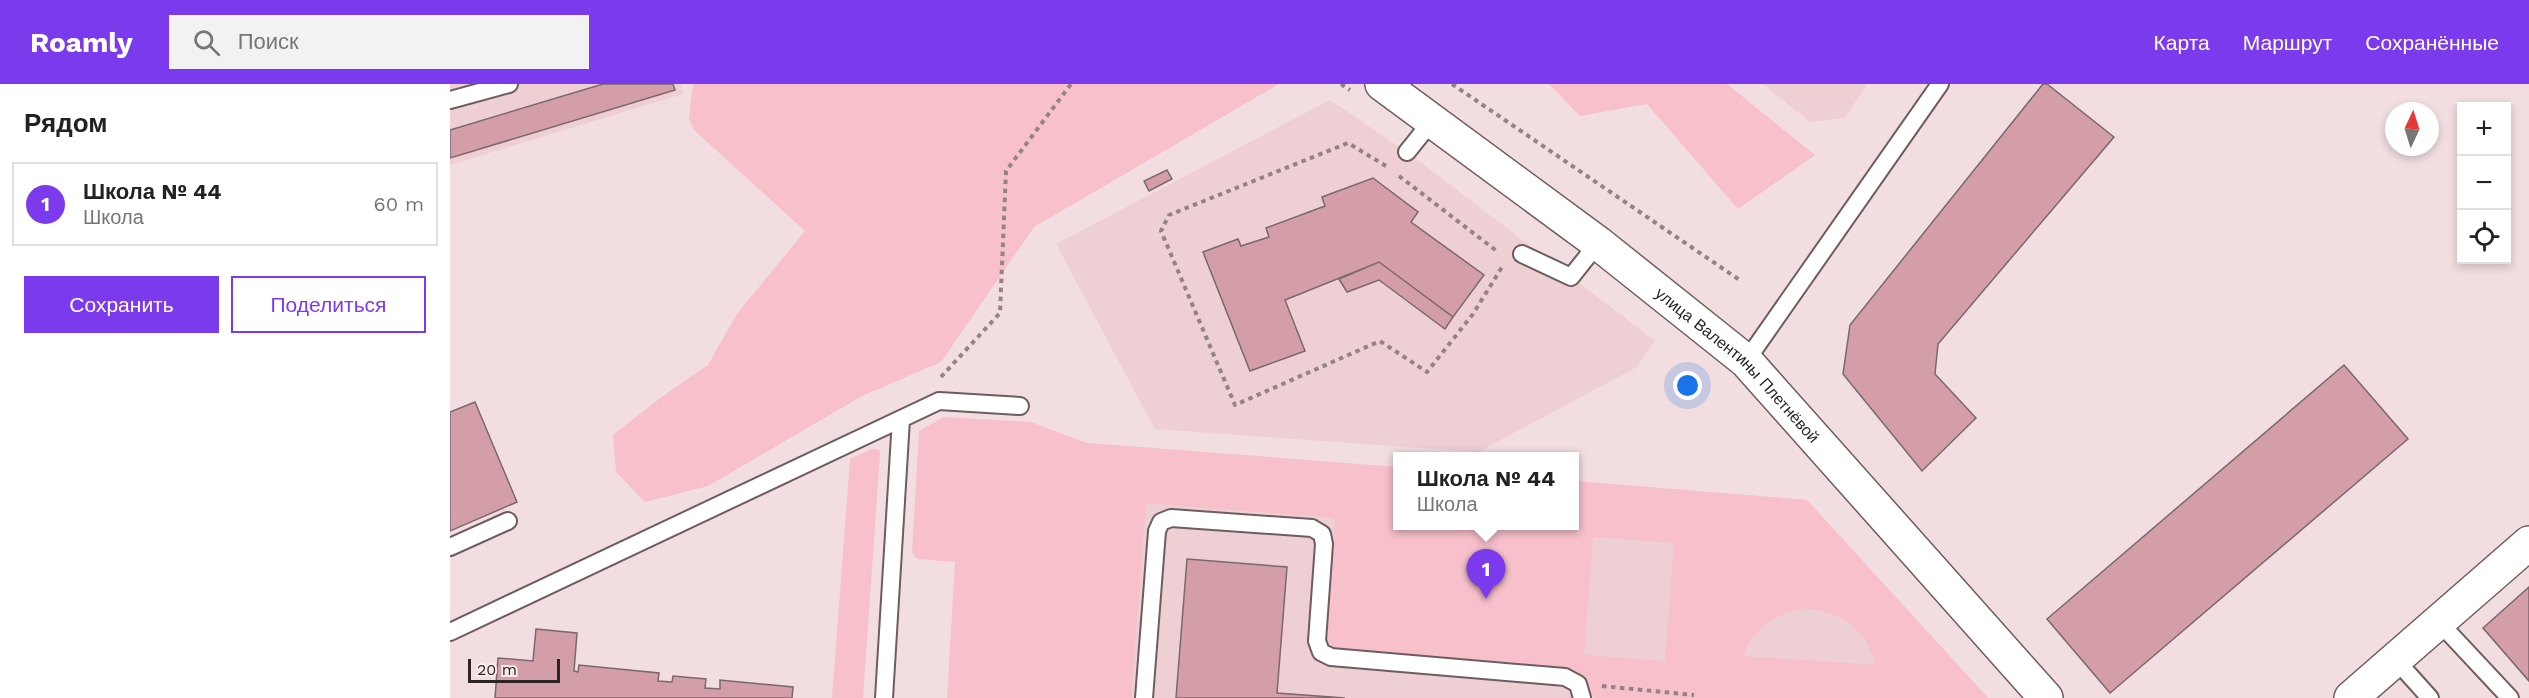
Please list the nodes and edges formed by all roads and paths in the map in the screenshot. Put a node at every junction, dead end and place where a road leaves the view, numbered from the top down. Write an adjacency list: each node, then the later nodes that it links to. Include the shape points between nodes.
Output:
1 (509, 84): 6 (lane)
2 (1071, 84): 13 (path, via 1006,171 1000,313)
3 (1382, 84): 7 (street, улица Валентины Плетнёвой)
4 (1452, 84): 11 (path)
5 (1940, 84): 12 (lane)
6 (450, 100)
7 (1432, 121): 8 (lane); 9 (street, улица Валентины Плетнёвой)
8 (1407, 152)
9 (1598, 243): 10 (lane, via 1571,277); 12 (street, улица Валентины Плетнёвой)
10 (1515, 257): 10 (path, via 1348,143 1169,215 1161,231 1234,405 1380,341 1427,372)
11 (1741, 281)
12 (1746, 361): 26 (street, улица Валентины Плетнёвой)
13 (939, 378)
14 (1020, 406): 15 (lane, via 939,401)
15 (901, 419): 20 (lane); 24 (lane)
16 (508, 521): 18 (lane)
17 (2529, 543): 19 (street)
18 (450, 547)
19 (2438, 621): 21 (street); 29 (lane)
20 (450, 632)
21 (2395, 659): 27 (street); 28 (lane)
22 (1580, 691): 23 (path); 25 (lane, via 1565,677 1331,657 1321,652 1317,641 1322,534 1312,528 1171,518 1161,522 1157,531)
23 (1694, 695)
24 (884, 698)
25 (1144, 698)
26 (2046, 698)
27 (2351, 698)
28 (2430, 698)
29 (2510, 698)

